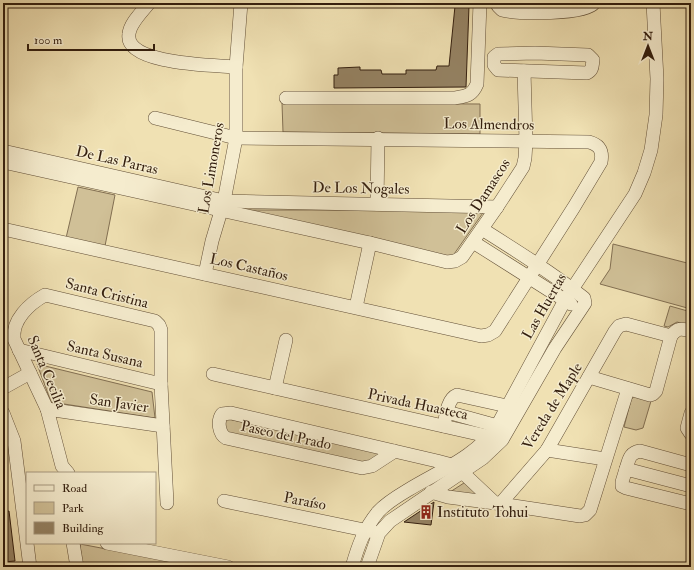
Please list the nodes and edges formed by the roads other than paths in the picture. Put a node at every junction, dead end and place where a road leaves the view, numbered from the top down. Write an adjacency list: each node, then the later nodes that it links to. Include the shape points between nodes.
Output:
1 (149, 3): 8 (street, via 129,34 133,47 147,55 172,62)
2 (241, 3): 8 (street, Los Limoneros)
3 (480, 3): 10 (street, via 477,84 474,91 466,96)
4 (498, 3): 7 (street, via 502,10)
5 (594, 3): 7 (street, via 585,9 564,12)
6 (653, 3): 27 (street, Las Huertas, via 657,79 654,131 650,150 635,194)
7 (528, 8)
8 (236, 67): 12 (street, Los Limoneros)
9 (524, 70): 9 (street, via 587,73 592,69 593,60 588,55 535,53 498,54 494,57 494,65 498,70); 14 (street, Los Damascos)
10 (286, 98)
11 (155, 118): 12 (street, Los Almendros)
12 (236, 138): 13 (street, Los Almendros); 18 (street, Los Limoneros)
13 (378, 138): 14 (street, Los Almendros); 17 (street)
14 (526, 141): 19 (street, Los Damascos, via 523,167); 24 (street, Los Almendros, via 589,142 596,144 602,156 574,207)
15 (3, 151): 18 (street, De Las Parras)
16 (3, 162): 18 (street, De Las Parras)
17 (377, 204): 18 (street, De Los Nogales); 19 (street, De Los Nogales)
18 (222, 206): 23 (street); 25 (street, Los Limoneros)
19 (497, 207): 21 (street, Los Damascos)
20 (3, 229): 25 (street, Los Castaños)
21 (482, 229): 22 (street, Los Damascos); 24 (street)
22 (473, 242): 23 (street, Los Damascos, via 462,257 447,262); 26 (street)
23 (370, 243): 29 (street)
24 (536, 265): 26 (street, Los Almendros); 27 (street)
25 (205, 274): 29 (street, Los Castaños)
26 (528, 277): 27 (street); 31 (street, Los Almendros, via 495,331)
27 (568, 294): 43 (street, Las Huertas); 50 (street, Las Huertas, via 582,304)
28 (45, 295): 34 (street, Santa Cecilia, via 32,303 15,325 14,340); 39 (street, Santa Cristina, via 154,321 161,330)
29 (356, 307): 31 (street, Los Castaños, via 480,336)
30 (691, 331): 32 (street, via 682,328 675,330)
31 (488, 335)
32 (671, 336): 37 (street, Vereda de Maple, via 626,324 619,326); 42 (street, via 656,391 650,395)
33 (286, 340): 41 (street)
34 (19, 350): 35 (street, Santa Cecilia); 39 (street, Santa Susana)
35 (28, 369): 38 (street); 40 (street); 44 (street, Santa Cecilia)
36 (213, 374): 41 (street, Privada Huasteca)
37 (589, 377): 42 (street); 52 (street, Vereda de Maple)
38 (3, 378)
39 (161, 384): 48 (street)
40 (3, 388)
41 (275, 388): 49 (street, Privada Huasteca)
42 (628, 389): 54 (street)
43 (507, 406): 45 (street, via 457,396 450,401); 50 (street, Las Huertas)
44 (47, 409): 48 (street, San Javier); 58 (street, Santa Cecilia, via 62,466)
45 (447, 412): 49 (street); 50 (street)
46 (3, 413): 69 (street, via 14,441)
47 (691, 413): 51 (street, via 687,428)
48 (163, 426): 60 (street)
49 (444, 426): 50 (street, Privada Huasteca)
50 (500, 433): 56 (street, Las Huertas, via 482,458)
51 (690, 434)
52 (546, 450): 54 (street); 65 (street, Vereda de Maple)
53 (395, 451): 53 (street, Paseo del Prado, via 231,413 222,414 219,420 221,433 226,438 362,468 372,466); 56 (street, Paseo del Prado)
54 (605, 459): 65 (street, via 590,510 585,514 580,516)
55 (687, 464): 57 (street, via 640,451 630,455); 59 (street)
56 (457, 468): 61 (street, Las Huertas); 65 (street); 67 (street, Las Huertas, via 393,499 379,511)
57 (626, 469): 59 (street); 62 (street, via 622,486)
58 (66, 472)
59 (685, 484): 62 (street)
60 (161, 487): 64 (street)
61 (431, 492): 65 (street, via 448,497); 68 (street, Las Huertas, via 390,521)
62 (674, 499): 66 (street)
63 (224, 502): 67 (street, Paraíso)
64 (167, 503)
65 (498, 503)
66 (691, 504)
67 (365, 530): 68 (street, Paraíso); 76 (street, Las Huertas)
68 (379, 533): 77 (street, Las Huertas)
69 (26, 536)
70 (27, 544): 73 (street)
71 (73, 544): 74 (street)
72 (112, 544): 75 (street)
73 (30, 567)
74 (77, 567)
75 (228, 567)
76 (352, 567)
77 (367, 567)

